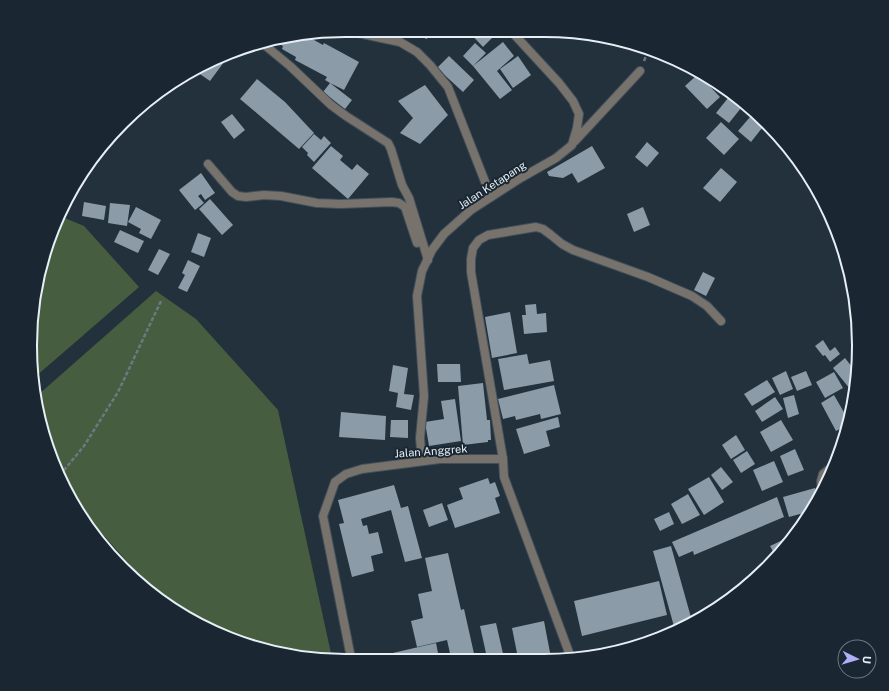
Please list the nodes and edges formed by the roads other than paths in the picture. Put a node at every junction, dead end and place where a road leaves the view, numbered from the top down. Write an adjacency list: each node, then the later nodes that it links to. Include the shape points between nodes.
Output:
1 (377, 37): 7 (street, via 400,42 417,52 448,87)
2 (517, 37): 5 (street, via 573,101 579,114)
3 (268, 48): 8 (street, via 330,105 388,143 409,198)
4 (640, 72): 5 (street, Jalan Ketapang)
5 (572, 145): 7 (street, Jalan Ketapang, via 556,158)
6 (208, 164): 8 (street, via 238,196 281,196 317,203 340,204 399,203 406,207)
7 (491, 197): 8 (street, Jalan Ketapang, via 471,210 444,234)
8 (426, 263): 11 (street, Jalan Ketapang, via 417,296 424,396 420,438)
9 (721, 321): 10 (street, via 707,306 692,296 573,250 542,229 536,227 510,231 488,235 479,240 473,248 472,272)
10 (503, 459): 11 (street, Jalan Anggrek); 12 (street, via 504,477)
11 (422, 461): 13 (street, Jalan Anggrek, via 362,469 346,474 335,482 327,503 323,516)
12 (568, 653)
13 (350, 654)

